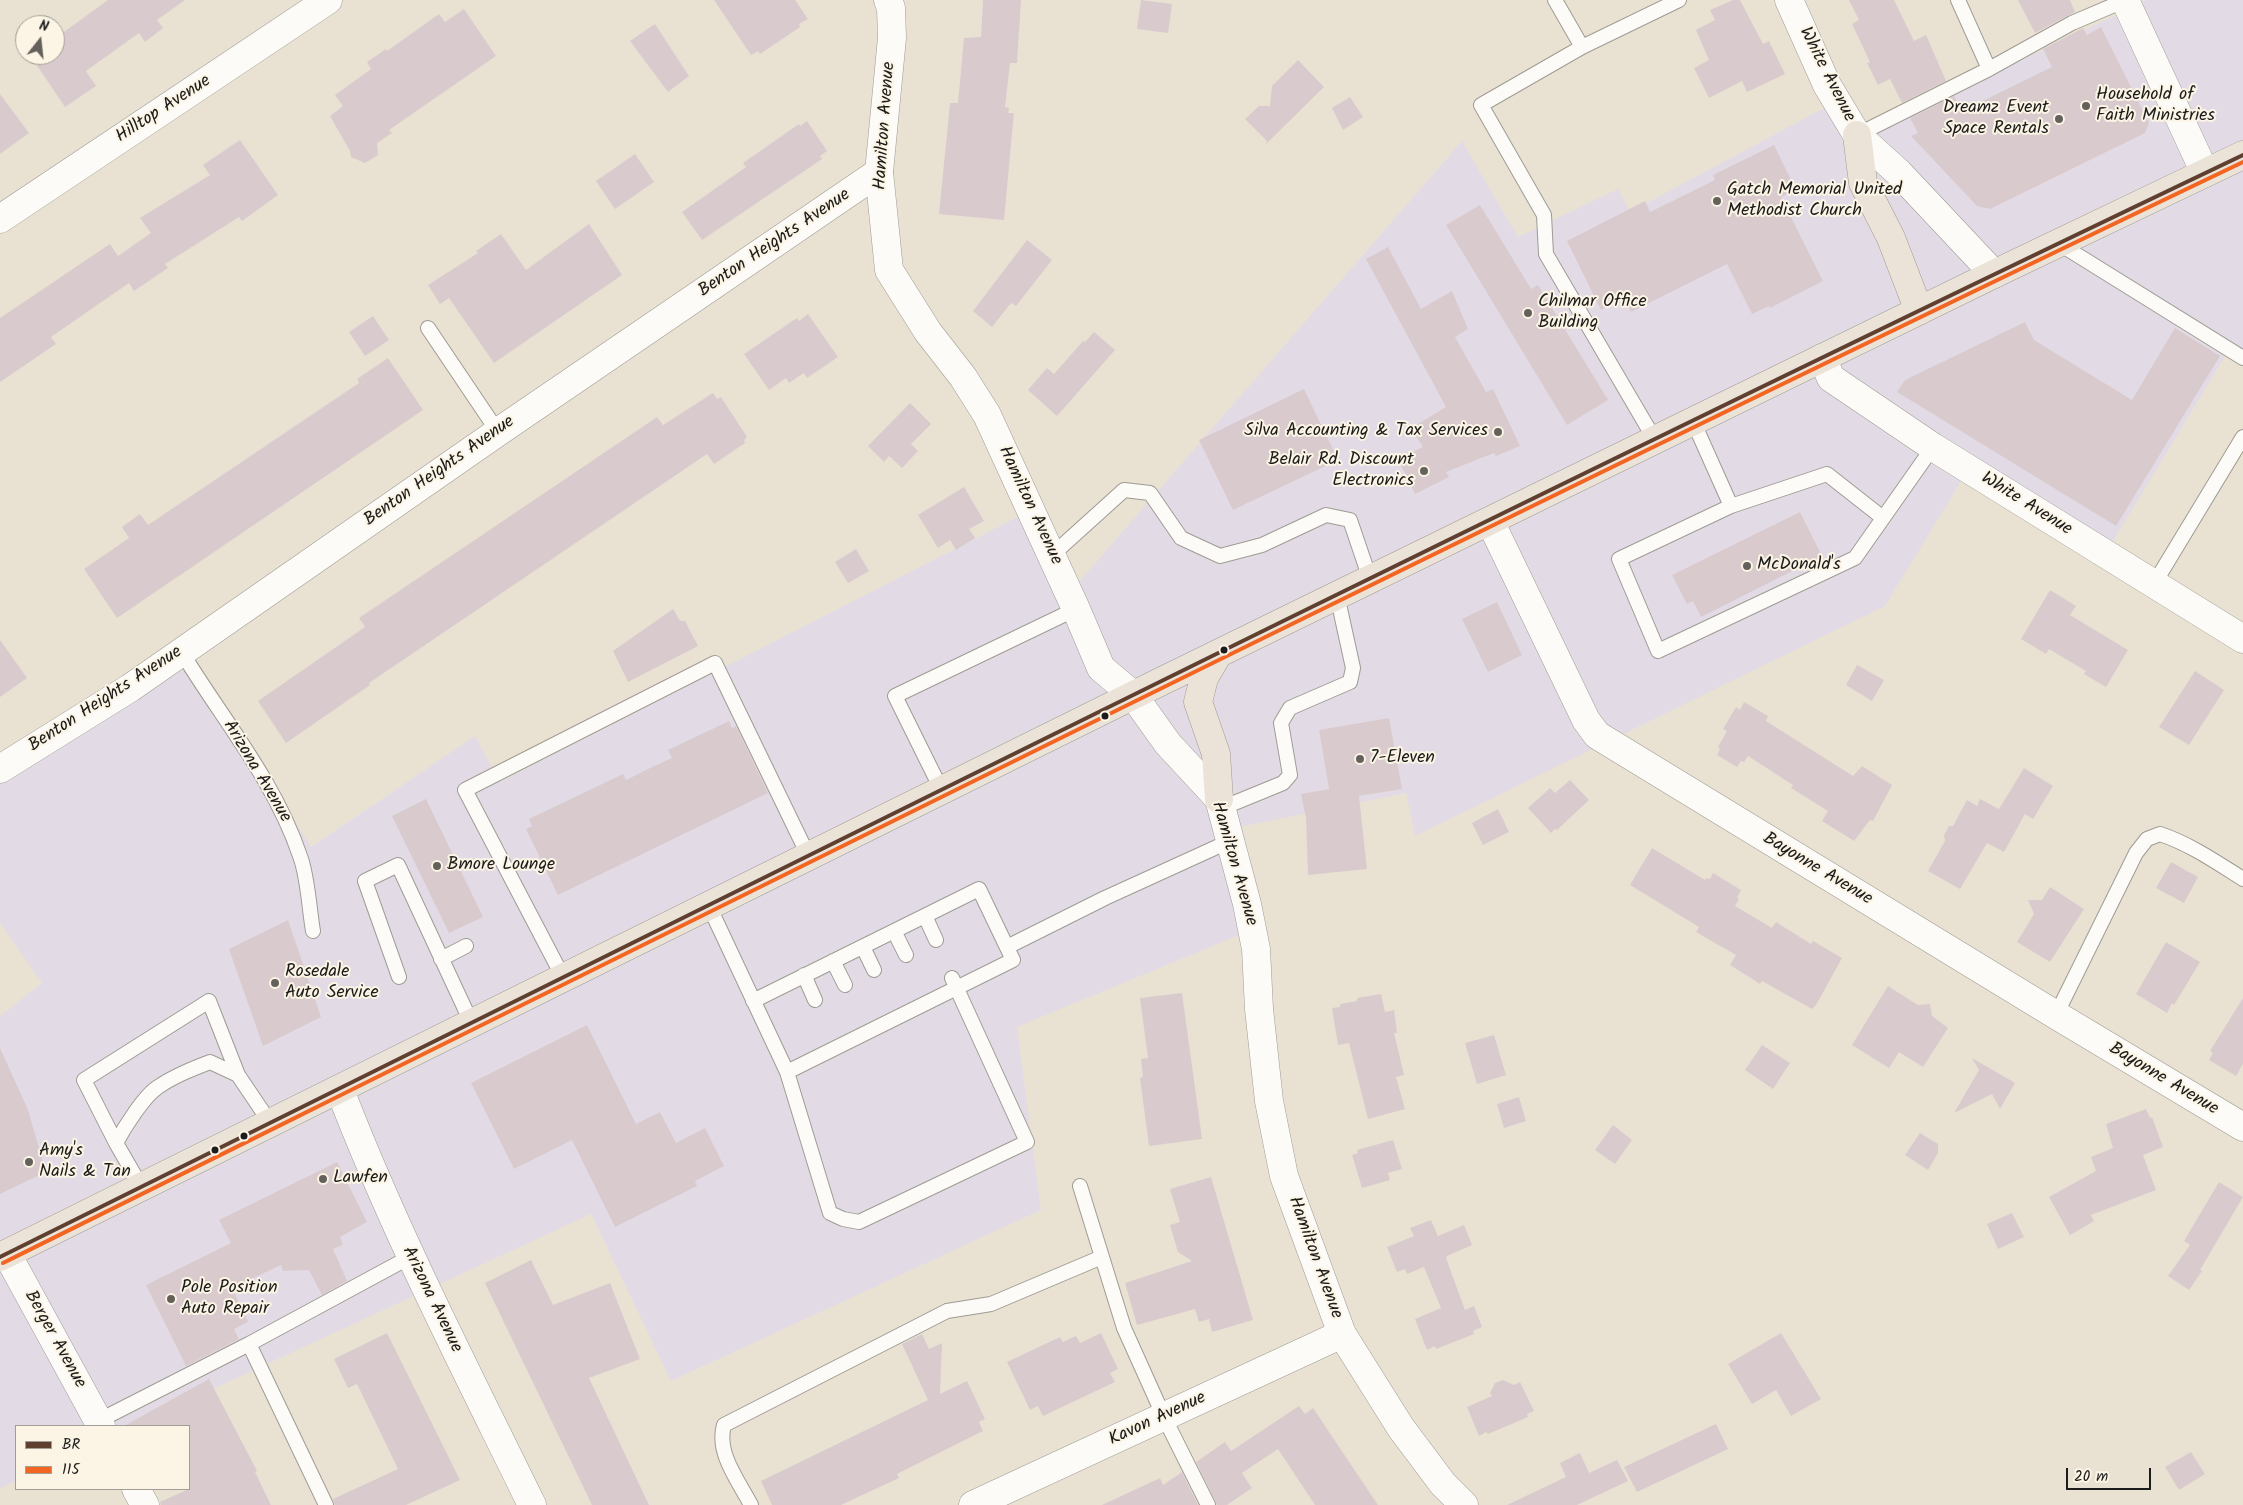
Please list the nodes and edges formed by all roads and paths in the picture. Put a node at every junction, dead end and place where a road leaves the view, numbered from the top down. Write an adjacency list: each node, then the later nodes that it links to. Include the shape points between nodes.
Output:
1 (328, 0): 14 (street, Hilltop Avenue)
2 (1555, 0): 8 (lane)
3 (1679, 0): 8 (lane)
4 (1788, 0): 10 (street, White Avenue, via 1827,85)
5 (1958, 0): 9 (lane)
6 (2125, 0): 9 (lane, via 2072,23); 13 (street)
7 (890, 3): 12 (street, Hamilton Avenue, via 892,38)
8 (1582, 47): 24 (lane, via 1482,105 1544,215 1546,254)
9 (1989, 69): 10 (lane)
10 (1857, 135): 16 (street, White Avenue, via 1905,179); 17 (main road, via 1863,183 1891,238)
11 (2243, 155): 13 (main road)
12 (879, 172): 22 (street, Benton Heights Avenue); 29 (street, Hamilton Avenue, via 889,270 987,415)
13 (2205, 174): 15 (main road)
14 (0, 219)
15 (2058, 243): 16 (main road); 20 (lane)
16 (1994, 274): 17 (main road)
17 (1919, 311): 19 (main road)
18 (428, 328): 22 (lane)
19 (1822, 358): 21 (main road); 25 (street, White Avenue, via 1831,378)
20 (2243, 358)
21 (1693, 421): 24 (main road); 26 (lane)
22 (498, 432): 35 (street, Benton Heights Avenue)
23 (2243, 437): 31 (lane)
24 (1656, 440): 28 (main road)
25 (1933, 447): 27 (lane); 31 (street, White Avenue)
26 (1731, 506): 27 (lane, via 1827,474); 27 (lane, via 1619,559 1658,651 1855,558)
27 (1883, 518)
28 (1490, 521): 30 (main road); 63 (street, Bayonne Avenue, via 1586,720 1597,736)
29 (1052, 555): 30 (lane, via 1124,490 1150,493 1181,538 1220,556 1262,545 1326,514 1350,520); 33 (street, Hamilton Avenue)
30 (1370, 580): 32 (main road)
31 (2154, 584): 34 (street, White Avenue)
32 (1337, 596): 36 (main road); 40 (lane, via 1353,668 1350,682 1290,708 1281,723 1290,775 1283,783)
33 (1076, 609): 37 (street, Hamilton Avenue, via 1101,668); 39 (lane, via 895,696)
34 (2243, 638)
35 (181, 651): 38 (street, Benton Heights Avenue, via 130,688); 46 (lane, Arizona Avenue, via 281,806 301,858)
36 (1218, 654): 37 (main road); 40 (main road, via 1204,678 1198,702 1216,754)
37 (1133, 696): 39 (main road); 40 (street, Hamilton Avenue, via 1168,744)
38 (0, 769)
39 (942, 791): 42 (main road)
40 (1220, 804): 41 (street, Hamilton Avenue)
41 (1230, 841): 51 (lane); 76 (street, Hamilton Avenue, via 1256,948 1269,1101 1284,1176)
42 (809, 857): 44 (main road); 58 (lane, via 715,663 465,790)
43 (2243, 879): 63 (lane, via 2173,838 2160,834 2147,839 2136,853)
44 (709, 906): 58 (main road); 62 (lane)
45 (925, 916): 47 (lane); 48 (lane); 51 (lane, via 979,889)
46 (313, 931)
47 (894, 931): 50 (lane); 52 (lane)
48 (936, 940)
49 (466, 946): 53 (lane)
50 (863, 947): 54 (lane); 55 (lane)
51 (1007, 947): 59 (lane, via 1013,960)
52 (906, 955)
53 (441, 959): 57 (lane, via 398,865 365,882); 64 (lane)
54 (834, 961): 56 (lane); 60 (lane)
55 (874, 970)
56 (804, 976): 61 (lane); 62 (lane)
57 (399, 977)
58 (564, 979): 64 (main road)
59 (955, 983): 65 (lane, via 835,1041); 65 (lane, via 1027,1142 859,1222 843,1219 830,1213)
60 (845, 985)
61 (816, 1000)
62 (754, 1001): 65 (lane)
63 (2056, 1016): 69 (street, Bayonne Avenue)
64 (472, 1024): 67 (main road)
65 (787, 1072)
66 (238, 1074): 68 (lane); 70 (lane, via 210,1062 156,1088); 70 (lane, via 209,1001 84,1080)
67 (340, 1090): 68 (main road); 74 (street, Arizona Avenue)
68 (271, 1124): 72 (main road)
69 (2243, 1127)
70 (116, 1142): 72 (lane)
71 (1080, 1186): 75 (lane)
72 (142, 1188): 73 (main road)
73 (4, 1255): 79 (street, Berger Avenue)
74 (410, 1257): 77 (lane); 81 (street, Arizona Avenue)
75 (1102, 1258): 78 (lane, via 1124,1328); 82 (lane, via 991,1304 947,1311 724,1425 721,1436 723,1452)
76 (1342, 1334): 78 (street, Kavon Avenue); 85 (street, Hamilton Avenue, via 1401,1428 1443,1484)
77 (249, 1344): 79 (lane); 80 (lane)
78 (1164, 1417): 83 (street, Kavon Avenue); 84 (lane)
79 (100, 1424)
80 (326, 1505)
81 (532, 1505)
82 (751, 1505)
83 (973, 1505)
84 (1208, 1505)
85 (1464, 1505)

